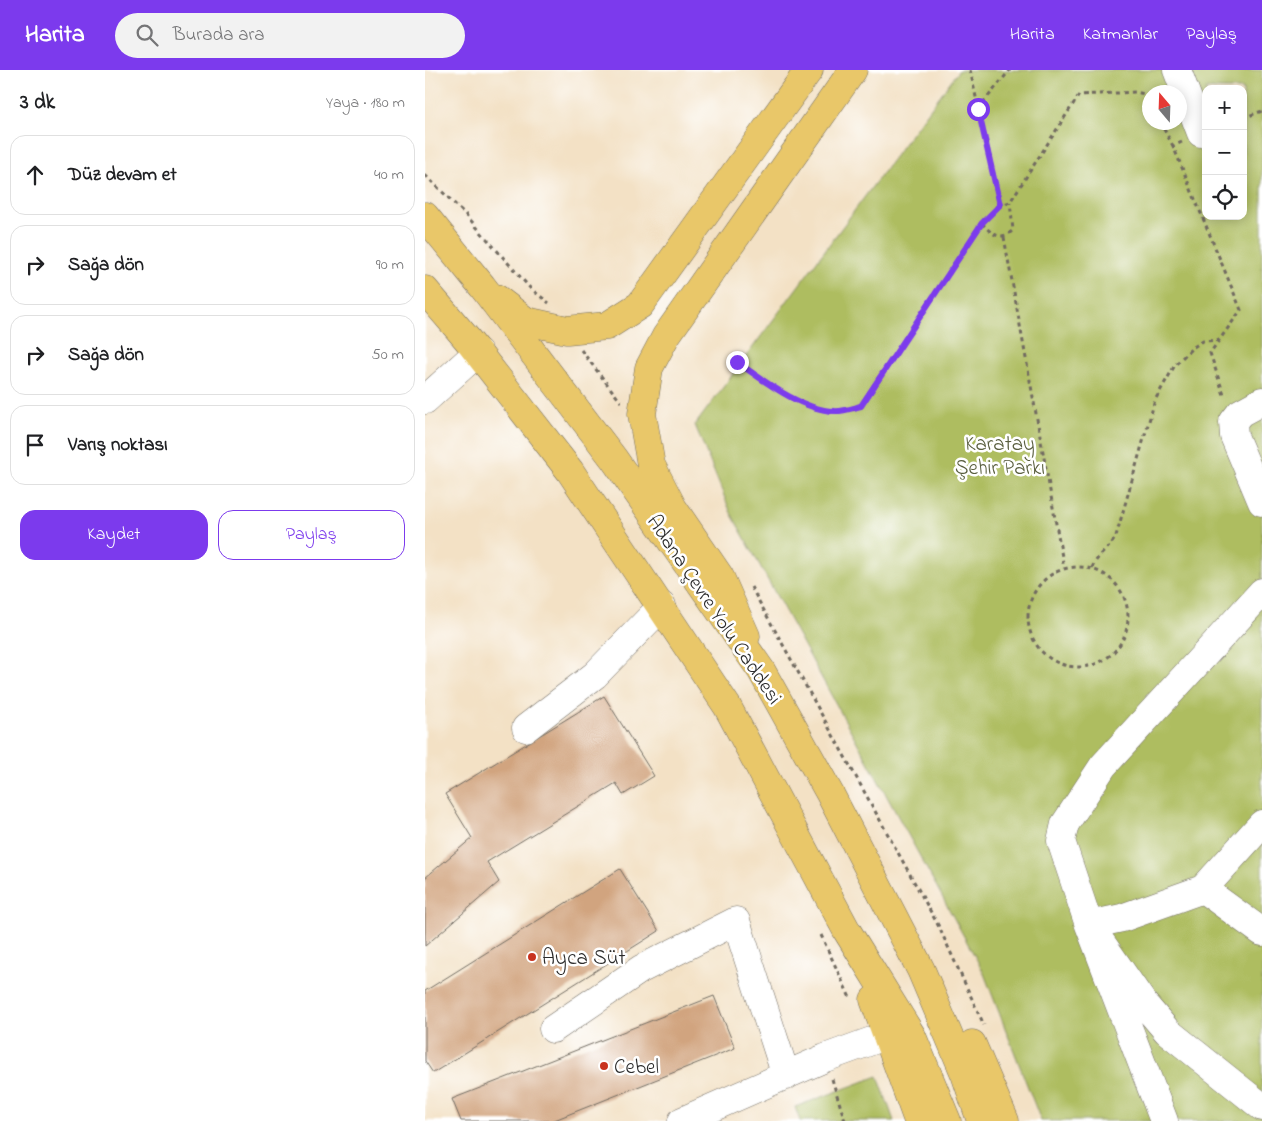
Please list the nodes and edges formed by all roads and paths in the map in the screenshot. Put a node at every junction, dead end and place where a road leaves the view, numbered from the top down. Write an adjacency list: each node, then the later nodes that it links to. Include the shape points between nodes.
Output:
1 (809, 70): 18 (main road, via 640,305 607,326 567,330 526,322)
2 (853, 70): 31 (main road, via 666,336 649,368 642,414 651,466 673,508 720,577)
3 (970, 70): 7 (path)
4 (1010, 70): 7 (path)
5 (1177, 70): 11 (street)
6 (1142, 94): 13 (path, via 1079,95)
7 (978, 109): 14 (path)
8 (1262, 111): 9 (path)
9 (1247, 117)
10 (1164, 130): 12 (path)
11 (1201, 133): 12 (path)
12 (1173, 146): 20 (path, via 1241,310)
13 (1010, 202): 14 (path); 17 (path, via 1013,230)
14 (1000, 205): 16 (path)
15 (425, 216): 18 (main road, Adana Çevre Yolu Caddesi)
16 (982, 223): 17 (path, via 989,233); 22 (path, via 861,406 834,412 809,405 773,387)
17 (1004, 237): 27 (path)
18 (482, 286): 31 (main road, Adana Çevre Yolu Caddesi, via 614,459)
19 (425, 290): 21 (main road, Adana Çevre Yolu Caddesi)
20 (1220, 340): 25 (path, via 1210,354); 28 (path, via 1203,341 1192,348 1175,365 1155,400 1113,544 1095,559)
21 (477, 352): 23 (street); 30 (main road, Adana Çevre Yolu Caddesi, via 570,470)
22 (737, 362)
23 (425, 400)
24 (1262, 401): 25 (street, via 1241,413)
25 (1233, 422): 26 (street, via 1234,436)
26 (1262, 502)
27 (1063, 568): 28 (path); 28 (path, via 1036,588 1029,603 1027,620 1031,637 1040,651 1054,662 1070,667 1087,667 1103,661 1117,650 1129,619 1127,602 1119,587 1107,575)
28 (1091, 568)
29 (1262, 592): 36 (street, via 1103,766 1065,824 1061,841)
30 (662, 606): 32 (street, via 595,675); 38 (main road, Adana Çevre Yolu Caddesi, via 727,706)
31 (761, 670): 33 (main road, Adana Çevre Yolu Caddesi)
32 (526, 728)
33 (830, 794): 50 (main road, Adana Çevre Yolu Caddesi, via 921,970); 51 (main road, via 901,898 955,1005)
34 (1262, 824): 35 (street)
35 (1203, 889): 36 (street, via 1122,918); 39 (street)
36 (1089, 925): 45 (street, via 1167,1032); 52 (street)
37 (819, 930): 40 (path)
38 (847, 931): 42 (main road); 49 (main road, Adana Çevre Yolu Caddesi, via 912,1036)
39 (1262, 932)
40 (854, 1008)
41 (553, 1029): 44 (street, via 641,969 735,921)
42 (889, 1036): 43 (street); 48 (main road)
43 (825, 1058): 44 (street); 47 (path)
44 (786, 1076): 46 (street)
45 (1262, 1107)
46 (682, 1121)
47 (845, 1121)
48 (918, 1121)
49 (947, 1121)
50 (981, 1121)
51 (1005, 1121)
52 (1164, 1121)

